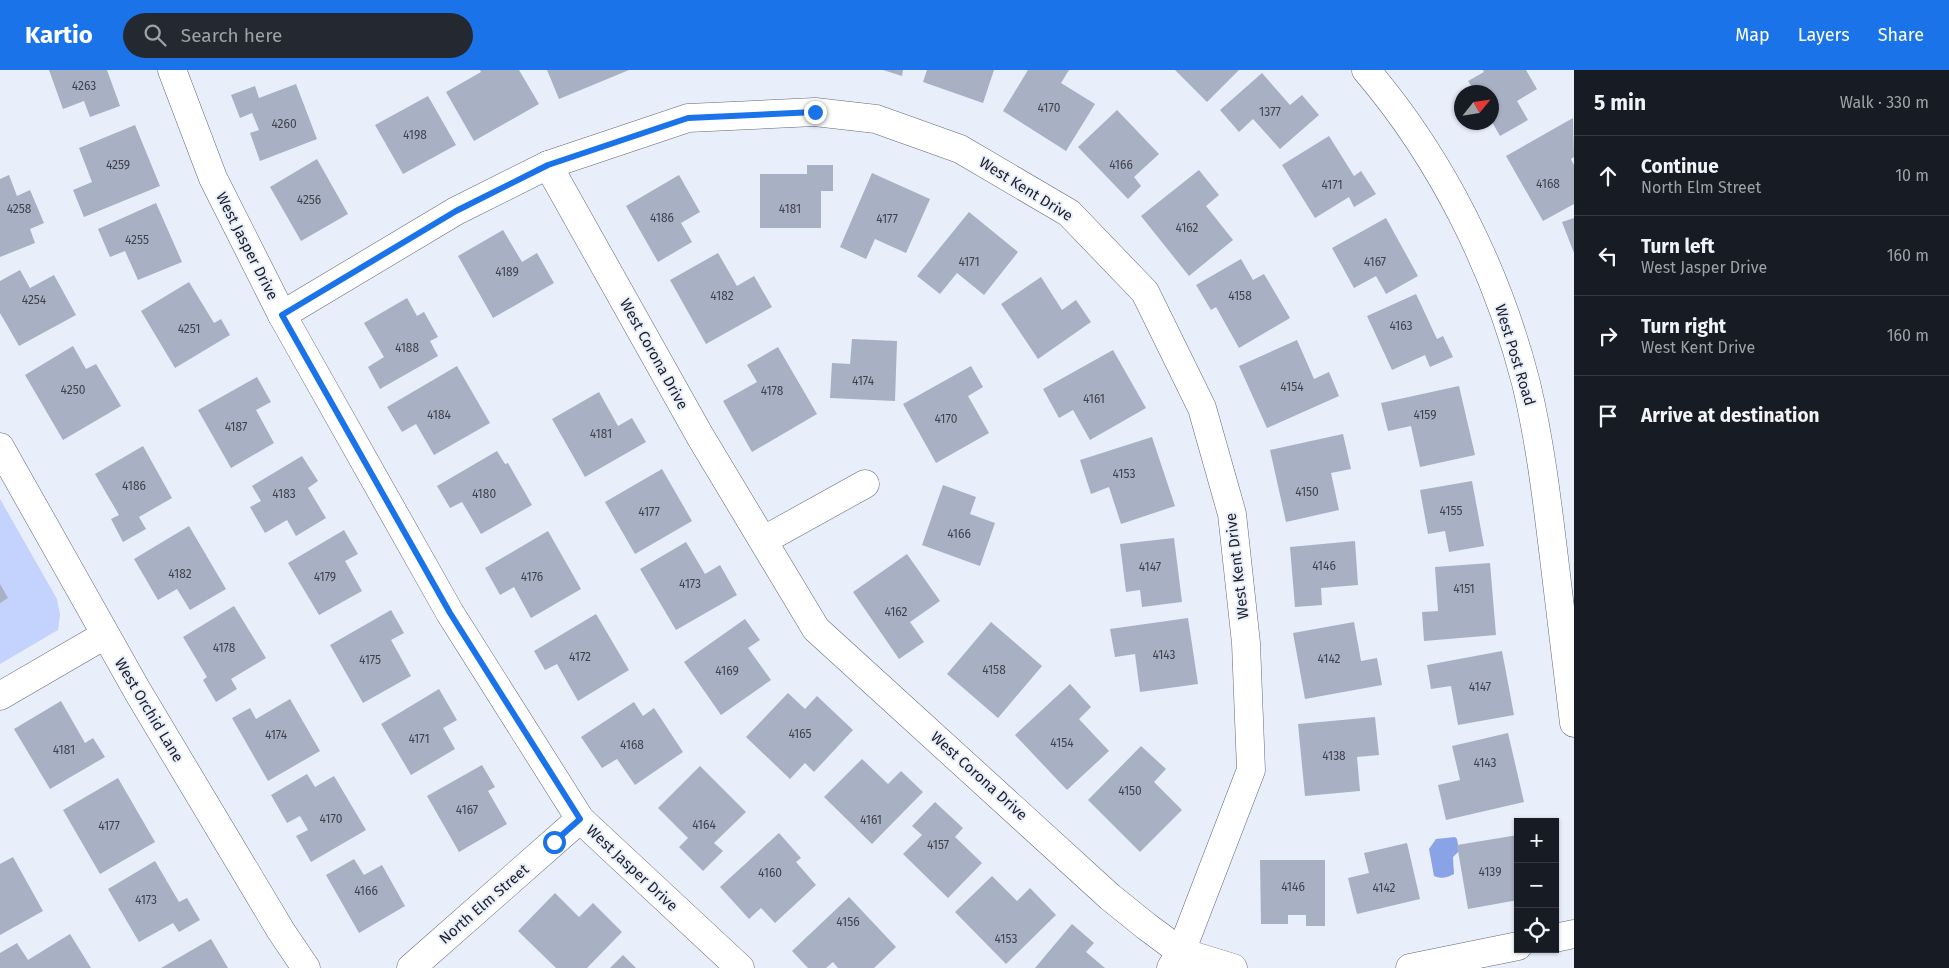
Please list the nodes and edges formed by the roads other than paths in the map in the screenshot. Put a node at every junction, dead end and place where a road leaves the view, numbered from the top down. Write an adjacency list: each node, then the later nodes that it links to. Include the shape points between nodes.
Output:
1 (172, 70): 4 (street, West Jasper Drive, via 213,178)
2 (1377, 74): 9 (street, West Post Road, via 1461,212 1510,331 1526,382 1540,456)
3 (548, 165): 4 (street, West Kent Drive, via 456,211); 7 (street, West Corona Drive, via 700,436); 16 (street, West Kent Drive, via 688,118 815,112 876,120 960,149 1069,213 1145,292 1205,418 1232,514 1246,643 1251,770)
4 (282, 315): 12 (street, West Jasper Drive, via 450,613)
5 (0, 447): 8 (street, West Orchid Lane)
6 (865, 484): 7 (street)
7 (764, 540): 16 (street, West Corona Drive, via 816,629 1110,897 1146,926)
8 (104, 635): 10 (street); 17 (street, West Orchid Lane)
9 (1570, 660): 11 (street, West Post Road)
10 (0, 696)
11 (1574, 723)
12 (580, 819): 18 (street, North Elm Street); 19 (street, West Jasper Drive)
13 (1574, 934): 14 (street)
14 (1559, 937)
15 (1514, 947): 21 (street)
16 (1176, 960): 20 (street, West Corona Drive)
17 (306, 968)
18 (411, 968)
19 (740, 968)
20 (1233, 968)
21 (1410, 968)

